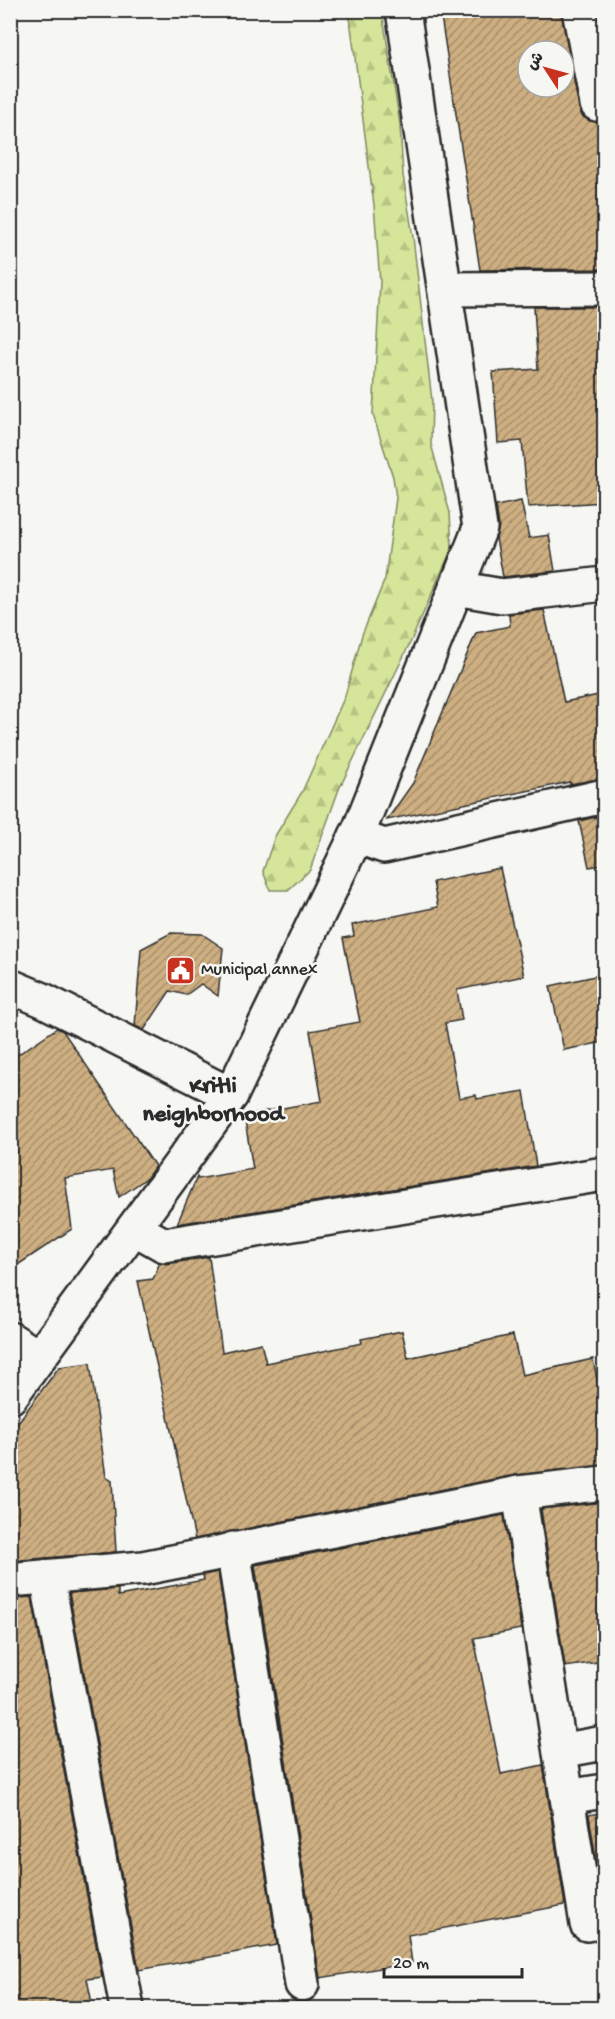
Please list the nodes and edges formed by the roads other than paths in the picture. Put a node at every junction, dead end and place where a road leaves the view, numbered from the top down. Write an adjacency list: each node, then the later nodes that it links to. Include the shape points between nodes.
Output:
1 (403, 10): 5 (street)
2 (579, 10): 3 (street)
3 (597, 104)
4 (604, 288): 5 (street)
5 (445, 289): 7 (street, via 480,528)
6 (604, 584): 7 (street, via 502,596)
7 (456, 588): 9 (street)
8 (604, 796): 9 (street, via 384,846)
9 (356, 836): 11 (street)
10 (10, 986): 11 (street)
11 (231, 1095): 13 (street)
12 (604, 1174): 13 (street, via 164,1245)
13 (134, 1228): 15 (street)
14 (10, 1339): 15 (street)
15 (20, 1378)
16 (604, 1484): 17 (street)
17 (519, 1493): 18 (street); 22 (street)
18 (233, 1549): 19 (street, via 143,1568); 26 (street)
19 (47, 1577): 20 (street); 27 (street)
20 (10, 1580)
21 (604, 1743): 22 (street)
22 (560, 1751): 24 (street)
23 (604, 1791): 24 (street)
24 (567, 1797): 25 (street)
25 (587, 1924)
26 (302, 1984)
27 (127, 2008)

